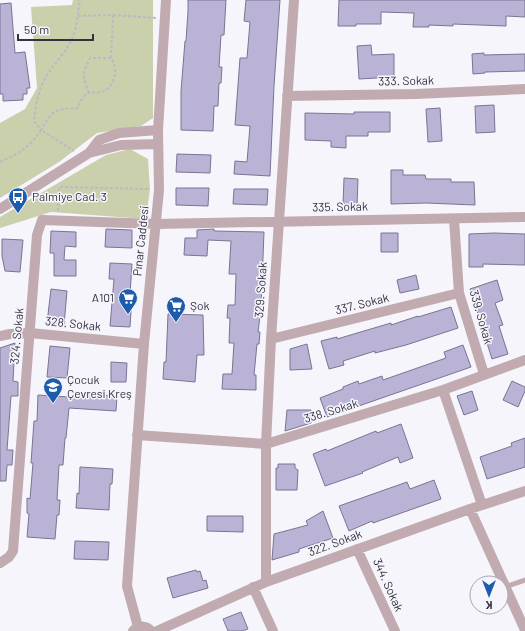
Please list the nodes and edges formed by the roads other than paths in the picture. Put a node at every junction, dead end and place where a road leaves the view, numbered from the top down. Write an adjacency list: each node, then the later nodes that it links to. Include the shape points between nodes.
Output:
1 (166, 0): 5 (street, Pınar Caddesi)
2 (294, 0): 4 (street, 329. Sokak)
3 (525, 89): 4 (street, 333. Sokak)
4 (287, 96): 11 (street, 329. Sokak)
5 (158, 130): 6 (street, Pınar Caddesi); 7 (street, via 119,133 99,140)
6 (158, 144): 7 (street, via 121,145); 12 (street, Pınar Caddesi, via 159,190)
7 (89, 153): 8 (street)
8 (0, 209)
9 (525, 217): 10 (street, 335. Sokak)
10 (454, 218): 11 (street, 335. Sokak); 13 (street, 339. Sokak)
11 (279, 221): 12 (street, 335. Sokak); 16 (street, 329. Sokak)
12 (156, 224): 14 (street, 324. Sokak, via 42,220 38,235); 17 (street, Pınar Caddesi)
13 (459, 293): 16 (street, 337. Sokak); 19 (street, 339. Sokak)
14 (30, 333): 15 (street, 328. Sokak); 17 (street, 328. Sokak); 27 (street, 324. Sokak, via 13,551)
15 (0, 336)
16 (270, 339): 22 (street, 329. Sokak)
17 (144, 344): 21 (street, Pınar Caddesi)
18 (525, 360): 19 (street, 338. Sokak)
19 (484, 374): 20 (street, 338. Sokak)
20 (443, 390): 22 (street, 338. Sokak); 24 (street)
21 (138, 435): 22 (street, 338. Sokak); 34 (street, Pınar Caddesi, via 127,586)
22 (266, 444): 30 (street, 329. Sokak)
23 (525, 491): 24 (street, 322. Sokak)
24 (482, 505): 25 (street, 322. Sokak)
25 (470, 508): 26 (street, 322. Sokak); 28 (street)
26 (358, 549): 30 (street, 322. Sokak); 39 (street, 344. Sokak)
27 (0, 563)
28 (501, 575)
29 (525, 580): 31 (lane)
30 (266, 582): 32 (street, 322. Sokak)
31 (509, 586)
32 (253, 587): 37 (street, 322. Sokak); 38 (street)
33 (509, 594): 35 (street)
34 (135, 629): 36 (street, Pınar Caddesi, via 145,626)
35 (525, 630)
36 (151, 631)
37 (157, 631)
38 (273, 631)
39 (395, 631)

